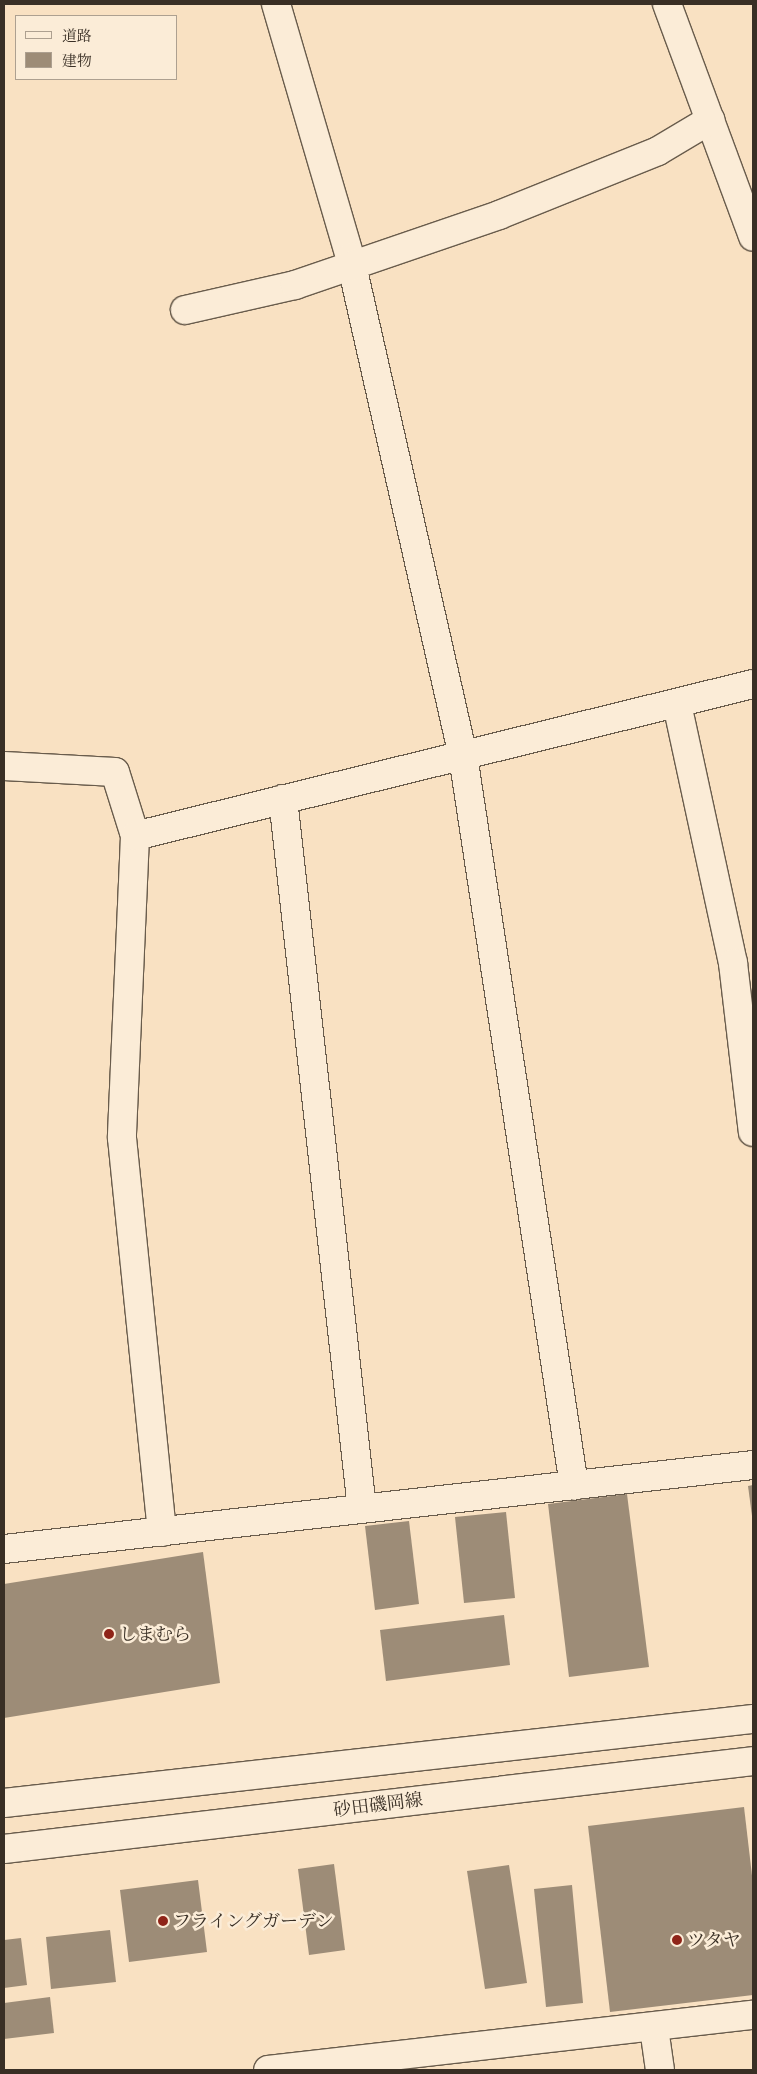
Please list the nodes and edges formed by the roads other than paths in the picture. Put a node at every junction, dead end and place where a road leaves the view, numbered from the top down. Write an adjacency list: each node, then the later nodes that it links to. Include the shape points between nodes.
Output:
1 (276, 4): 5 (street)
2 (666, 4): 3 (street)
3 (710, 120): 4 (street); 5 (street, via 649,155 499,215)
4 (753, 237)
5 (352, 265): 6 (street, via 295,285); 9 (street)
6 (185, 310)
7 (753, 684): 8 (street)
8 (677, 704): 9 (street); 13 (street, via 733,963)
9 (463, 756): 11 (street); 15 (street)
10 (4, 766): 12 (street, via 115,772)
11 (283, 799): 12 (street); 16 (street)
12 (135, 836): 17 (street, via 122,1138)
13 (753, 1132)
14 (753, 1465): 15 (street)
15 (574, 1486): 16 (street)
16 (362, 1509): 17 (street)
17 (162, 1532): 18 (street)
18 (4, 1550)
19 (753, 1719): 21 (street)
20 (753, 1761): 22 (street, 砂田磯岡線)
21 (4, 1803)
22 (4, 1849)
23 (753, 2015): 24 (street)
24 (654, 2028): 25 (street); 27 (street)
25 (442, 2060): 26 (street)
26 (268, 2070)
27 (660, 2070)

